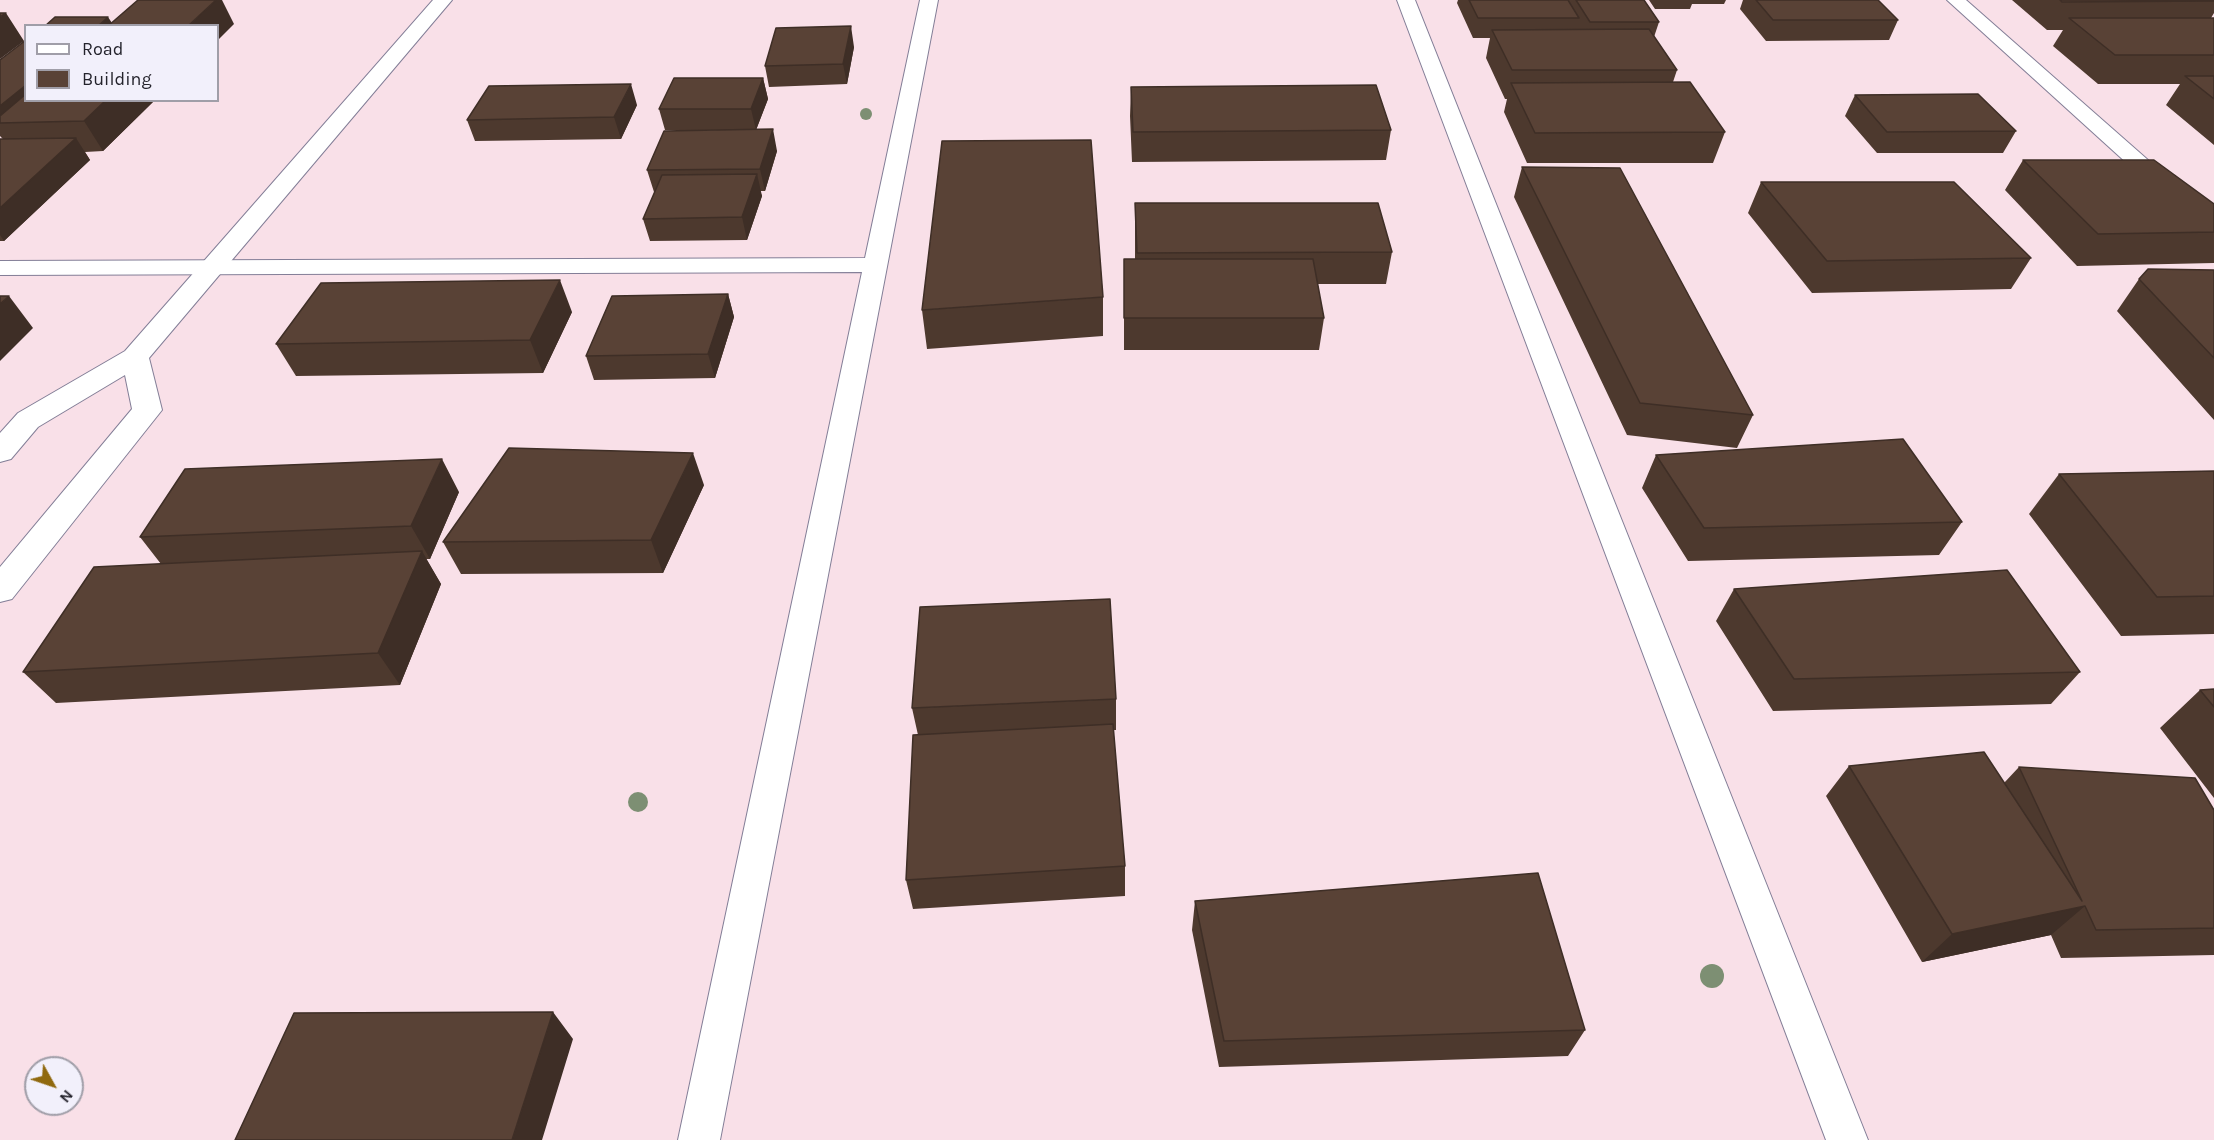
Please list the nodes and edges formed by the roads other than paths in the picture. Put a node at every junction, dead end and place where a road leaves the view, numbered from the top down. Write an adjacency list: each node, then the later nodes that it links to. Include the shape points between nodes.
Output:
1 (443, 0): 7 (street)
2 (928, 0): 6 (lane)
3 (1406, 0): 13 (lane)
4 (1956, 0): 5 (lane)
5 (2214, 230)
6 (875, 266): 7 (lane); 12 (lane)
7 (212, 267): 8 (lane); 9 (street)
8 (0, 268)
9 (135, 357): 10 (street, via 28,420); 11 (street, via 147,410)
10 (0, 452)
11 (0, 590)
12 (699, 1140)
13 (1847, 1140)

